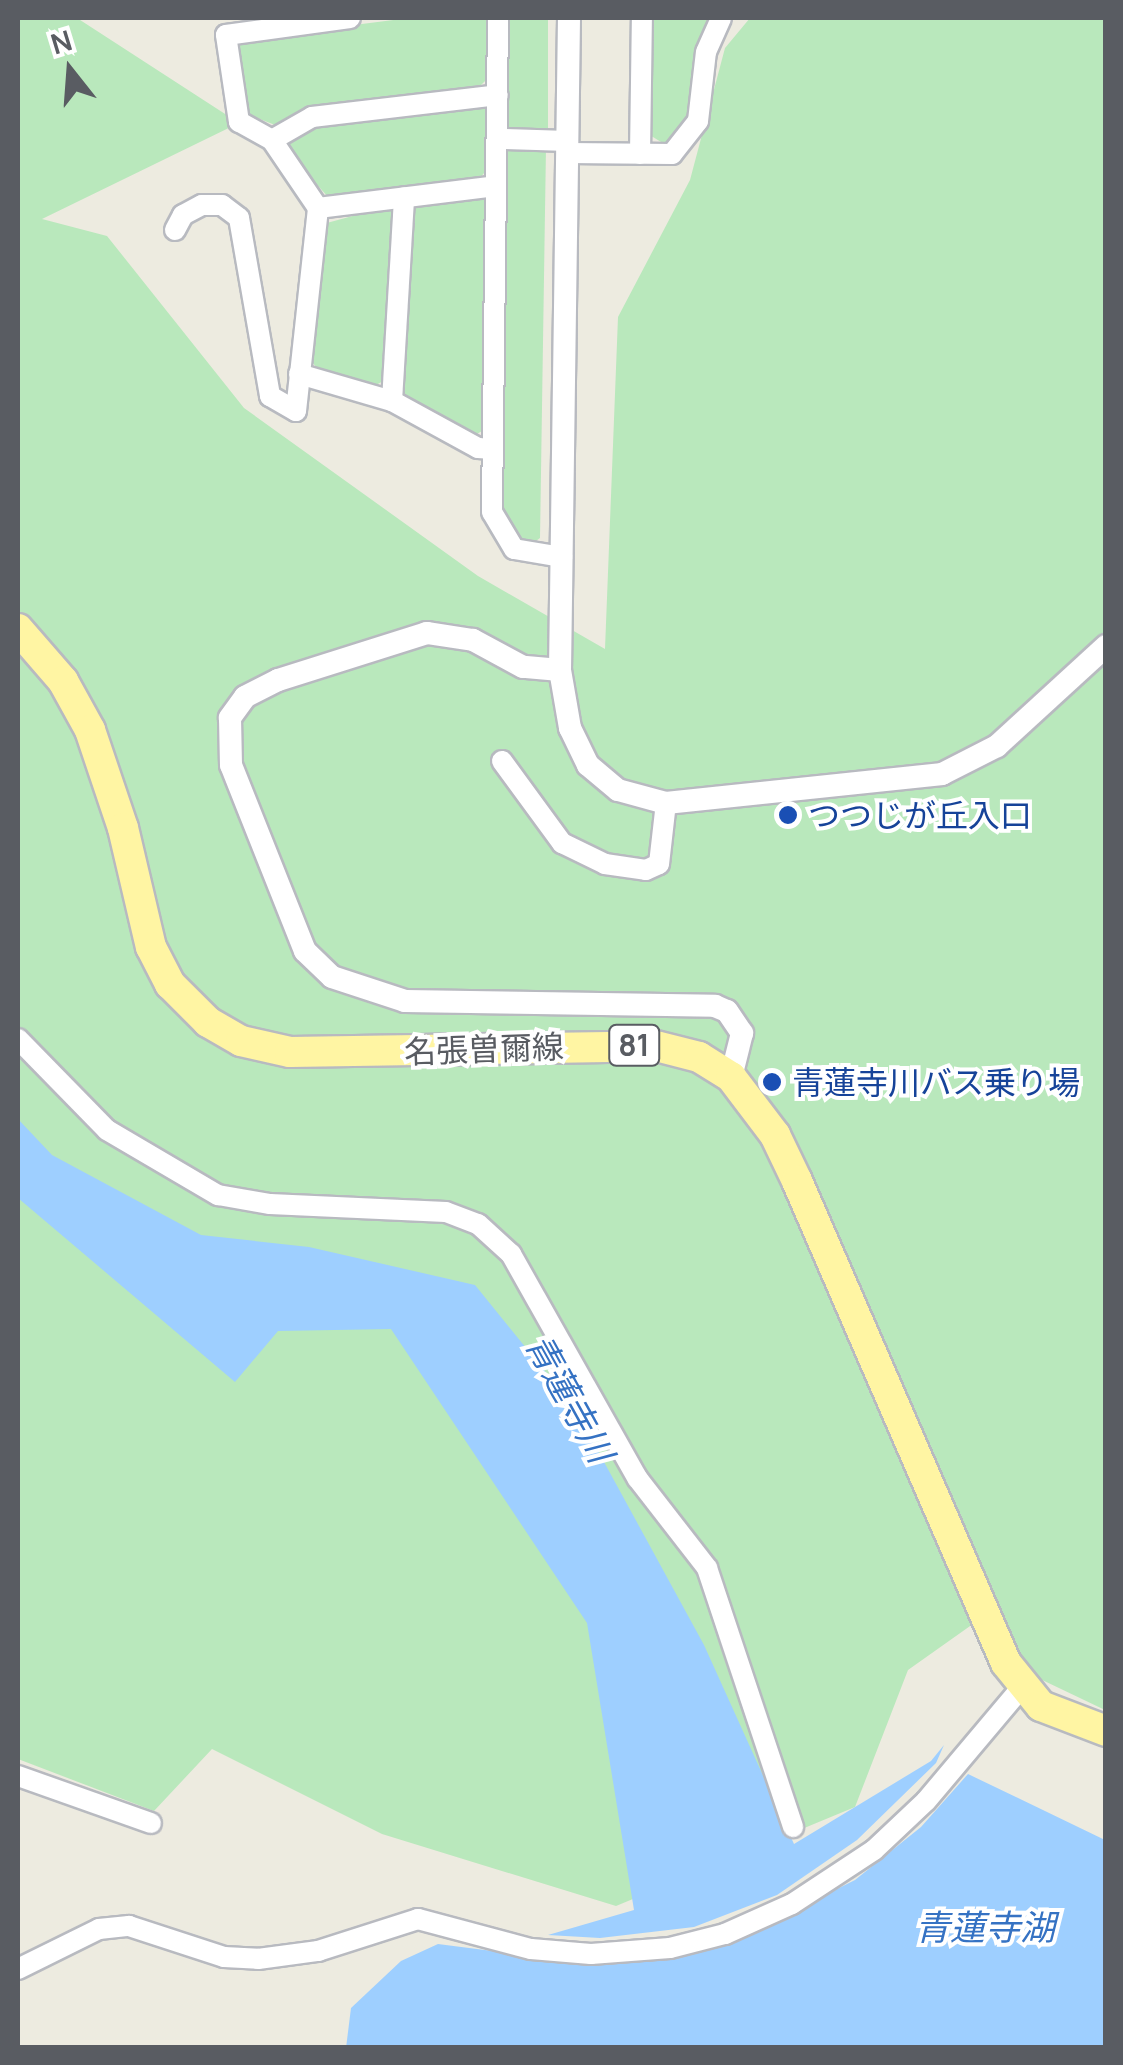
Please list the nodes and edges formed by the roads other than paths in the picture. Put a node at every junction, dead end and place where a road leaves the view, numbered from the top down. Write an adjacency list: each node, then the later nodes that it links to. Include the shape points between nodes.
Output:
1 (350, 18): 6 (street)
2 (498, 18): 7 (street)
3 (569, 18): 10 (street)
4 (642, 18): 11 (street)
5 (721, 18): 11 (street, via 706,52 698,121 672,154)
6 (285, 22): 9 (street, via 226,35 240,122)
7 (498, 95): 9 (street, via 312,117); 12 (street)
8 (505, 139): 10 (street)
9 (272, 140): 14 (street)
10 (568, 147): 11 (street); 19 (street)
11 (640, 154)
12 (496, 186): 13 (street); 18 (street)
13 (404, 196): 14 (street); 17 (street)
14 (318, 208): 16 (street)
15 (174, 230): 16 (street, via 182,215 202,205 222,206 239,218 276,404 296,411)
16 (300, 374): 17 (street)
17 (392, 401): 18 (street, via 478,448)
18 (493, 449): 19 (street, via 498,530 523,553)
19 (562, 557): 22 (street)
20 (18, 629): 26 (main road, 名張曽爾線 / 81, via 46,658 90,730 123,828 151,947 170,984 208,1022 241,1041 290,1052 656,1046 699,1057)
21 (1106, 646): 24 (street, via 998,746 962,767)
22 (560, 670): 24 (street, via 570,728 588,765 618,790); 26 (street, via 522,667 474,640 427,633 278,680 245,697 230,718 232,765 294,927 320,971 390,998 716,1006 742,1033)
23 (502, 761): 24 (street, via 562,843 605,864 646,870 659,864)
24 (666, 803)
25 (18, 1039): 31 (street, via 107,1130 218,1195 270,1204 446,1212 498,1241 518,1264 638,1479 707,1568)
26 (731, 1077): 27 (main road, 名張曽爾線 / 81, via 775,1136 798,1181)
27 (1020, 1688): 28 (main road, via 1041,1706); 32 (street, via 902,1825 836,1879 725,1934 670,1948 591,1954 531,1949 418,1919 318,1951 258,1959 224,1956 129,1926 99,1929)
28 (1106, 1731)
29 (18, 1776): 30 (street)
30 (152, 1823)
31 (793, 1826)
32 (18, 1969)

